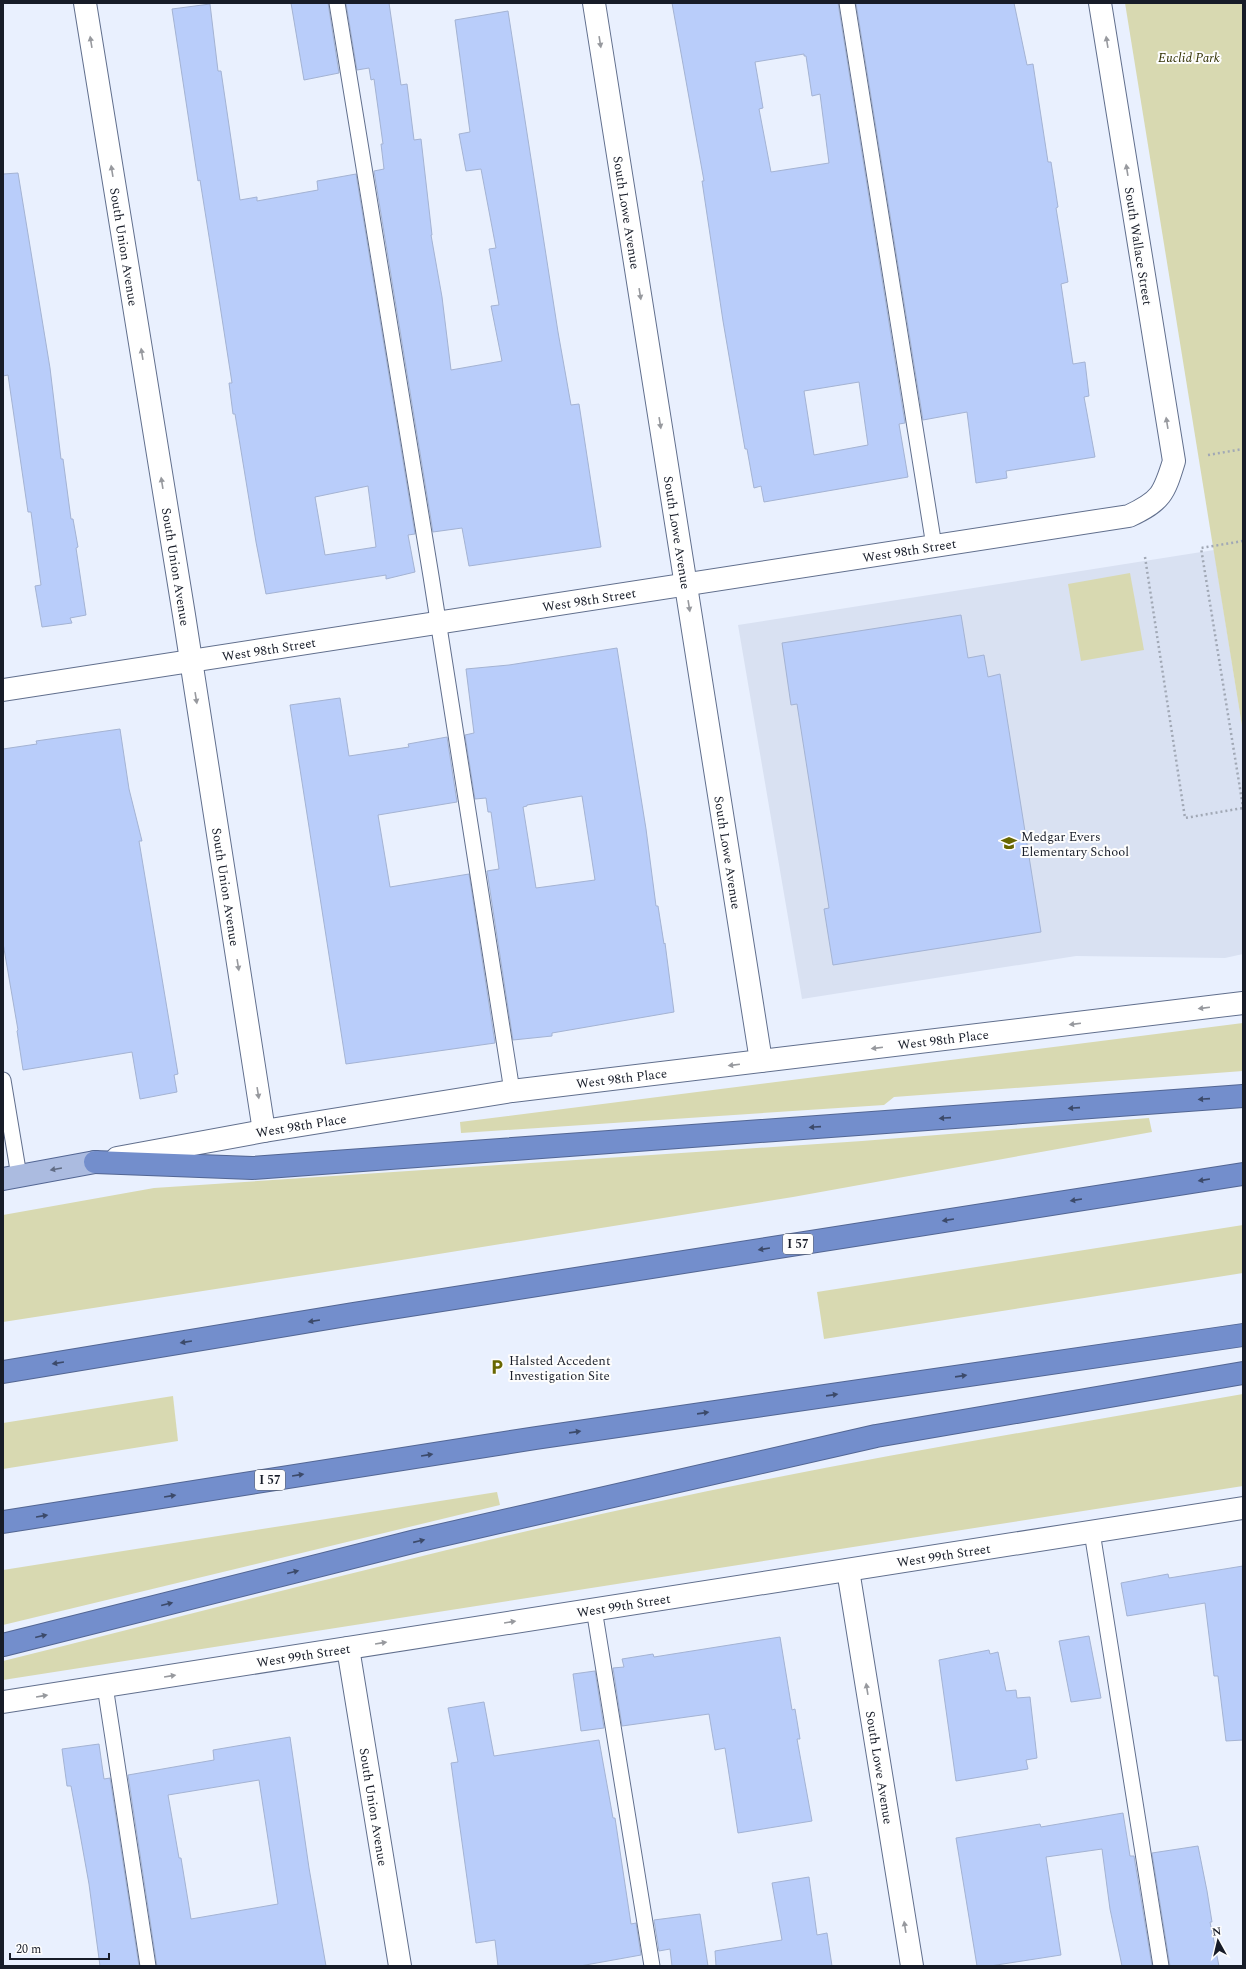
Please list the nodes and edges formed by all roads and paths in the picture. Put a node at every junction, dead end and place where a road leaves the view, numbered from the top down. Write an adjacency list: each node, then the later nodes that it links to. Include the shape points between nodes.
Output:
1 (85, 3): 14 (street, South Union Avenue, one-way to 1)
2 (337, 3): 13 (lane)
3 (594, 3): 12 (street, South Lowe Avenue, one-way to 12)
4 (847, 3): 10 (lane)
5 (1100, 3): 8 (street, South Wallace Street, one-way to 5, via 1174,461)
6 (1243, 449): 7 (path)
7 (1208, 455)
8 (1166, 488): 10 (street, West 98th Street, via 1149,506 1129,516)
9 (1243, 541): 16 (path, via 1201,548)
10 (934, 546): 12 (street, West 98th Street)
11 (1145, 557): 16 (path, via 1185,818)
12 (686, 583): 13 (street, West 98th Street); 18 (street, South Lowe Avenue, one-way to 18)
13 (439, 623): 14 (street, West 98th Street); 20 (lane)
14 (190, 660): 15 (street, West 98th Street); 22 (street, South Union Avenue, one-way to 22)
15 (3, 690)
16 (1243, 808)
17 (1243, 1003): 18 (street, West 98th Place, one-way to 18)
18 (761, 1061): 20 (street, West 98th Place, one-way to 20)
19 (3, 1080): 25 (lane)
20 (512, 1091): 22 (street, West 98th Place)
21 (1243, 1096): 23 (highway, one-way to 23, via 252,1168)
22 (264, 1131): 23 (street, West 98th Place)
23 (95, 1162): 25 (main road, West 98th Place, one-way to 25)
24 (1243, 1174): 27 (highway, I 57, one-way to 27)
25 (11, 1178)
26 (1243, 1335): 30 (highway, I 57, one-way to 26, via 536,1438)
27 (3, 1372)
28 (1243, 1373): 34 (highway, one-way to 28, via 416,1541 876,1436)
29 (1243, 1508): 31 (street, West 99th Street)
30 (3, 1522)
31 (1092, 1532): 32 (street, West 99th Street); 42 (lane)
32 (848, 1570): 33 (street, West 99th Street); 41 (street, South Lowe Avenue, one-way to 32)
33 (594, 1609): 35 (street, West 99th Street, one-way to 33); 40 (lane)
34 (3, 1645)
35 (348, 1648): 36 (street, West 99th Street, one-way to 35); 39 (street, South Union Avenue)
36 (105, 1686): 37 (street, West 99th Street, one-way to 36); 38 (lane)
37 (3, 1702)
38 (148, 1966)
39 (400, 1966)
40 (652, 1966)
41 (912, 1966)
42 (1161, 1966)

